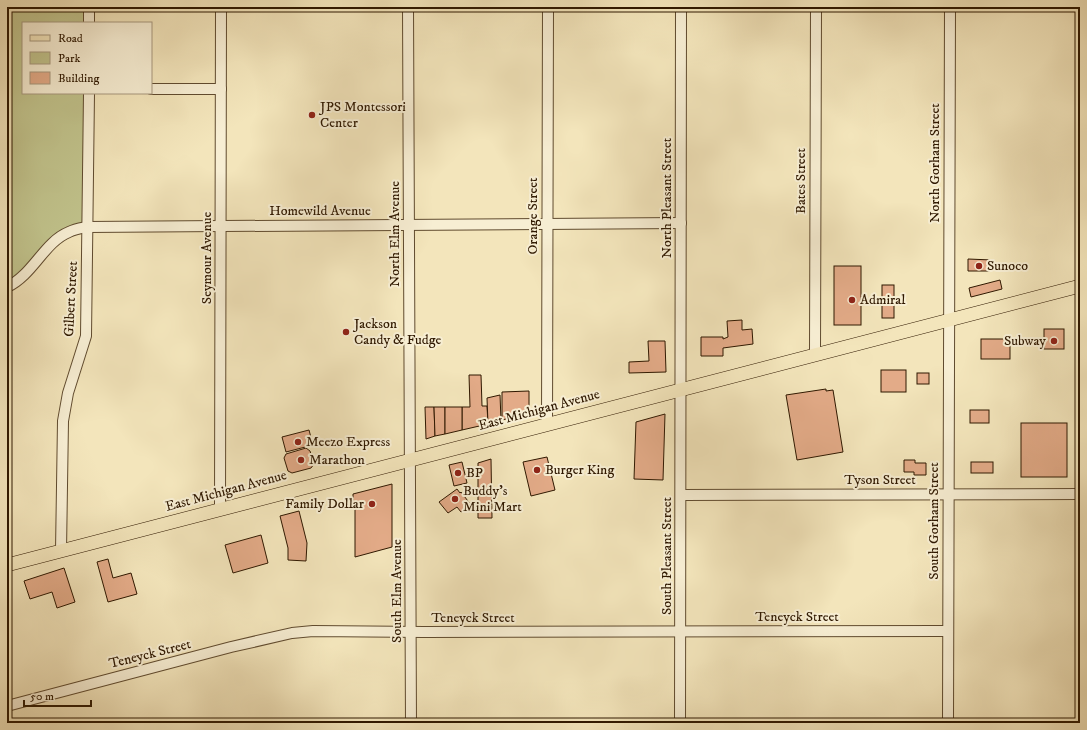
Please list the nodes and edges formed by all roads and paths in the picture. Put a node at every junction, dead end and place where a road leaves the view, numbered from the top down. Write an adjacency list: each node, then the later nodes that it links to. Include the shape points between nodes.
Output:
1 (89, 7): 8 (street)
2 (221, 7): 10 (street, Seymour Avenue)
3 (408, 7): 13 (street, North Elm Avenue)
4 (548, 7): 14 (street, Orange Street)
5 (682, 7): 12 (street, North Pleasant Street)
6 (816, 7): 20 (street, Bates Street)
7 (950, 7): 19 (street, North Gorham Street)
8 (89, 22)
9 (152, 89): 10 (street)
10 (221, 89): 15 (street, Seymour Avenue)
11 (89, 94): 16 (street, Gilbert Street)
12 (681, 223): 14 (street, Homewild Avenue); 21 (street, North Pleasant Street)
13 (409, 224): 14 (street, Homewild Avenue); 15 (street, Homewild Avenue); 23 (street, North Elm Avenue)
14 (547, 224): 22 (street, Orange Street)
15 (221, 226): 16 (street, Homewild Avenue); 27 (street, Seymour Avenue)
16 (87, 227): 18 (street, Homewild Avenue, via 69,232 53,243 19,281); 28 (street, Gilbert Street, via 86,336 68,393 63,421)
17 (1080, 286): 19 (main road, East Michigan Avenue)
18 (7, 287)
19 (949, 320): 20 (main road, East Michigan Avenue); 24 (street, South Gorham Street)
20 (815, 354): 21 (main road, East Michigan Avenue)
21 (680, 389): 22 (main road, East Michigan Avenue); 26 (street, South Pleasant Street)
22 (547, 424): 23 (main road, East Michigan Avenue)
23 (411, 460): 27 (main road, East Michigan Avenue); 32 (street, South Elm Avenue)
24 (948, 493): 25 (street, Tyson Street); 26 (street, Tyson Street); 31 (street, South Gorham Street)
25 (1080, 494)
26 (681, 495): 30 (street, South Pleasant Street)
27 (220, 509): 28 (main road, East Michigan Avenue)
28 (61, 551): 29 (main road, East Michigan Avenue)
29 (7, 565)
30 (680, 631): 31 (street, Teneyck Street); 32 (street, Teneyck Street); 35 (street, South Pleasant Street)
31 (948, 631): 36 (street, South Gorham Street)
32 (411, 632): 33 (street, Teneyck Street, via 292,633); 34 (street, South Elm Avenue)
33 (7, 706)
34 (411, 723)
35 (680, 723)
36 (948, 723)

